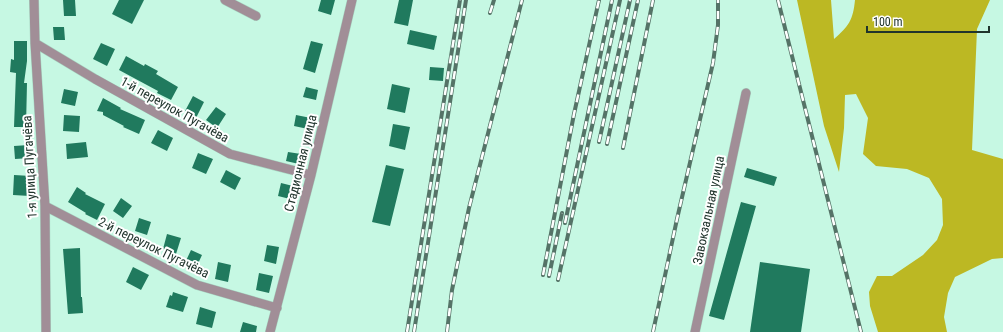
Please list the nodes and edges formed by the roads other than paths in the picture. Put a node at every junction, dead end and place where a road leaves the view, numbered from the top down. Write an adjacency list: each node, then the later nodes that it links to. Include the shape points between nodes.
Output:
1 (34, 0): 5 (street, 1-я улица Пугачёва)
2 (225, 0): 4 (street)
3 (352, 0): 7 (street, Стадионная улица)
4 (256, 16)
5 (35, 43): 7 (street, 1-й переулок Пугачёва, via 230,154); 8 (street, 1-я улица Пугачёва)
6 (746, 93): 12 (street, Завокзальная улица)
7 (311, 175): 9 (street, Стадионная улица)
8 (45, 206): 9 (street, 2-й переулок Пугачёва, via 197,285); 10 (street, 1-я улица Пугачёва)
9 (277, 308): 11 (street, Стадионная улица)
10 (46, 332)
11 (270, 332)
12 (695, 332)

